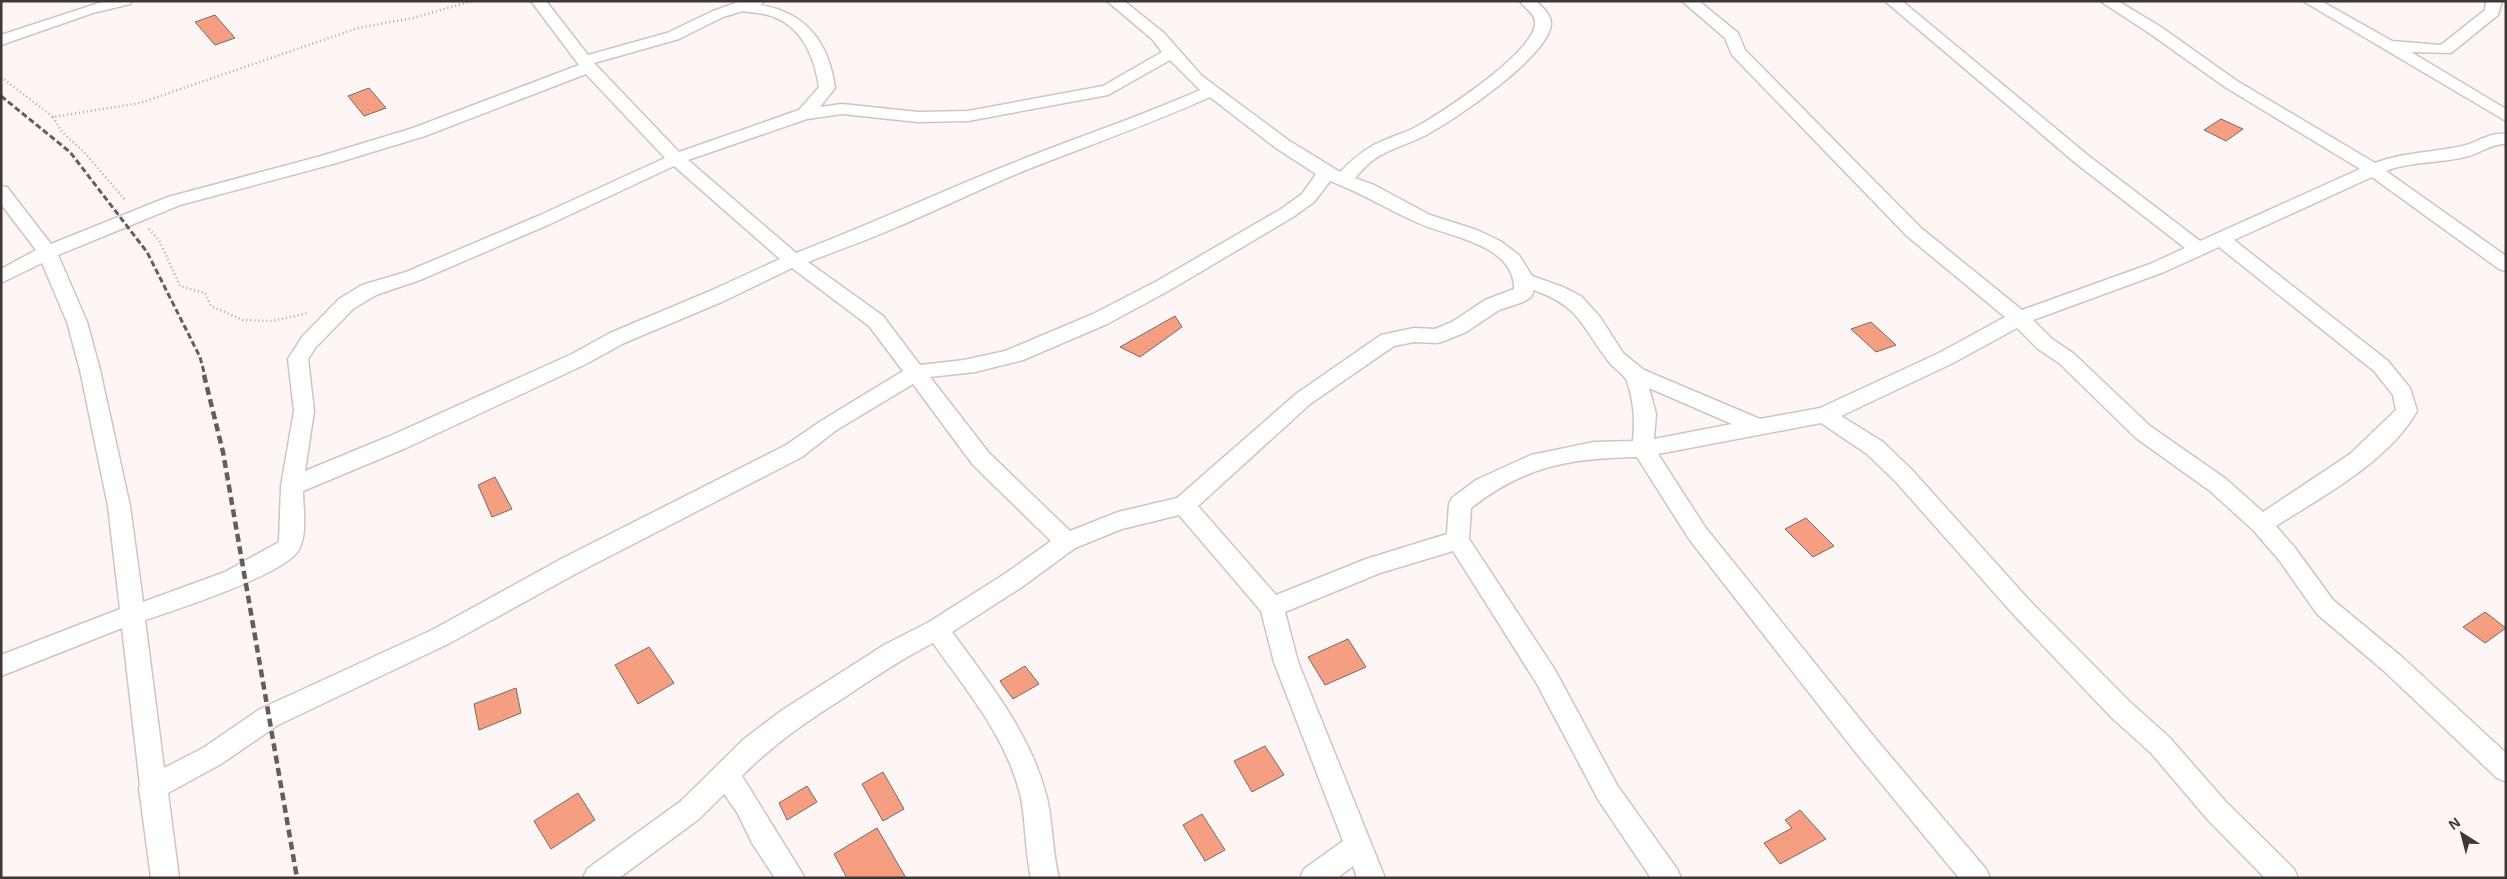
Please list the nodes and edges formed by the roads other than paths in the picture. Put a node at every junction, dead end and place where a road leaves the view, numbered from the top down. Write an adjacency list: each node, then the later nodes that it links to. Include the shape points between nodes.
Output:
1 (125, 1): 11 (street, via 88,10)
2 (538, 1): 15 (street)
3 (1114, 1): 14 (street, via 1158,36)
4 (1527, 1): 23 (street, via 1541,15 1543,25 1537,40 1498,80 1420,132 1392,143)
5 (1689, 1): 32 (street, via 1732,36 1738,52 1914,232)
6 (1892, 1): 26 (street, via 2084,161)
7 (2107, 1): 22 (street, via 2231,84)
8 (2310, 1): 12 (street)
9 (2494, 1): 13 (street, via 2493,12)
10 (750, 4): 15 (street, via 718,14 673,36); 18 (street, via 784,15 797,24 820,56 827,88)
11 (1, 40)
12 (2384, 45): 13 (street); 16 (street)
13 (2445, 50): 16 (street)
14 (1171, 53): 17 (street, via 1196,79); 18 (street, via 1108,90 1010,109 960,116 918,117 842,109)
15 (587, 64): 21 (street); 27 (street, via 419,132 174,201)
16 (2452, 82): 19 (street)
17 (1214, 90): 23 (street, via 1260,129); 28 (street)
18 (805, 114): 21 (street)
19 (2506, 116)
20 (2506, 139): 22 (street, via 2498,138 2466,151 2398,160)
21 (676, 160): 28 (street); 38 (street, via 413,276 369,290 346,304 298,359 304,411)
22 (2375, 170): 25 (street); 29 (street)
23 (1335, 175): 31 (street, via 1424,220 1470,234 1493,245 1512,259); 33 (street, via 1287,213 1115,311 1034,348 988,362 932,368)
24 (1, 191): 27 (street)
25 (2221, 239): 26 (street); 40 (street, via 2381,366 2403,393 2407,411 2392,430 2334,479)
26 (2199, 249): 32 (street, via 2157,268)
27 (47, 252): 30 (street); 44 (street, via 77,322 90,370 119,506)
28 (794, 260): 33 (street, via 876,321); 38 (street, via 617,338 579,360 398,442)
29 (2506, 265)
30 (1, 276)
31 (1524, 280): 34 (street, via 1576,302 1618,360); 39 (street, via 1524,292 1492,305 1458,327 1437,336 1414,335 1388,340 1362,357 1303,399)
32 (2019, 318): 35 (street, via 1946,358); 40 (street, via 2143,432 2218,485)
33 (916, 373): 42 (street, via 981,459); 49 (street, via 828,426 794,451 571,565 440,637 269,717 212,756)
34 (1636, 378): 36 (street, via 1650,380); 37 (street, via 1646,414)
35 (1824, 415): 36 (street); 59 (street, via 1875,448 1904,476 2022,608 2121,710 2160,745 2217,811)
36 (1756, 426): 37 (street)
37 (1643, 449): 41 (street, via 1594,450 1559,456 1531,463 1484,486 1460,504); 58 (street, via 1697,534)
38 (292, 486): 44 (street, via 292,537 289,546 237,575 171,604)
39 (1184, 505): 42 (street, via 1118,521); 43 (street)
40 (2261, 524): 47 (street, via 2287,554 2324,607 2393,664)
41 (1458, 540): 43 (street, via 1374,566); 57 (street, via 1546,677 1608,793)
42 (1067, 542): 45 (street)
43 (1272, 607): 50 (street, via 1286,662)
44 (132, 615): 46 (street); 49 (street)
45 (937, 628): 48 (street, via 893,652 790,719 753,747); 54 (street, via 1004,722 1021,757 1034,799)
46 (1, 666)
47 (2506, 770)
48 (726, 775): 52 (street, via 690,810); 53 (street, via 748,805 761,834)
49 (152, 788): 51 (street)
50 (1358, 846): 55 (street); 56 (street)
51 (165, 878)
52 (597, 878)
53 (791, 878)
54 (1045, 878)
55 (1314, 878)
56 (1371, 878)
57 (1667, 878)
58 (1976, 878)
59 (2284, 878)

